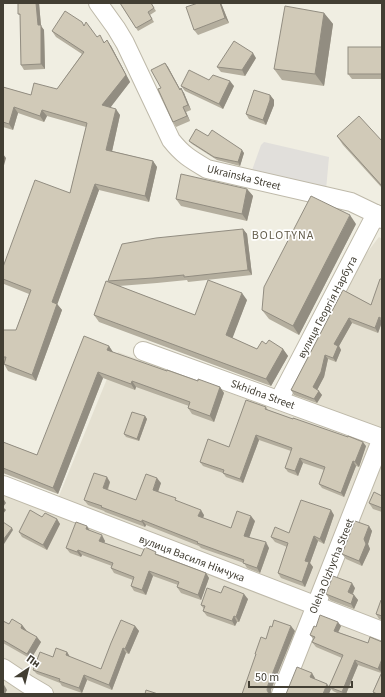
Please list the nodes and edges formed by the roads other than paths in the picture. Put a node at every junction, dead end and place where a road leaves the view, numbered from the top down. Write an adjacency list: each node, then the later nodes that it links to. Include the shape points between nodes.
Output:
1 (98, 3): 2 (street, Ukrainska Street, via 125,43 171,140 188,158 206,169 351,202)
2 (379, 216): 4 (street, вулиця Георгія Нарбута)
3 (143, 351): 4 (street, Skhidna Street)
4 (279, 400): 5 (street, Skhidna Street)
5 (382, 438): 7 (street, Oleha Olzhycha Street)
6 (3, 485): 7 (street, вулиця Василя Німчука)
7 (315, 605): 8 (street, вулиця Василя Німчука); 11 (street, Oleha Olzhycha Street)
8 (382, 631)
9 (3, 668): 10 (street)
10 (44, 694)
11 (281, 694)

